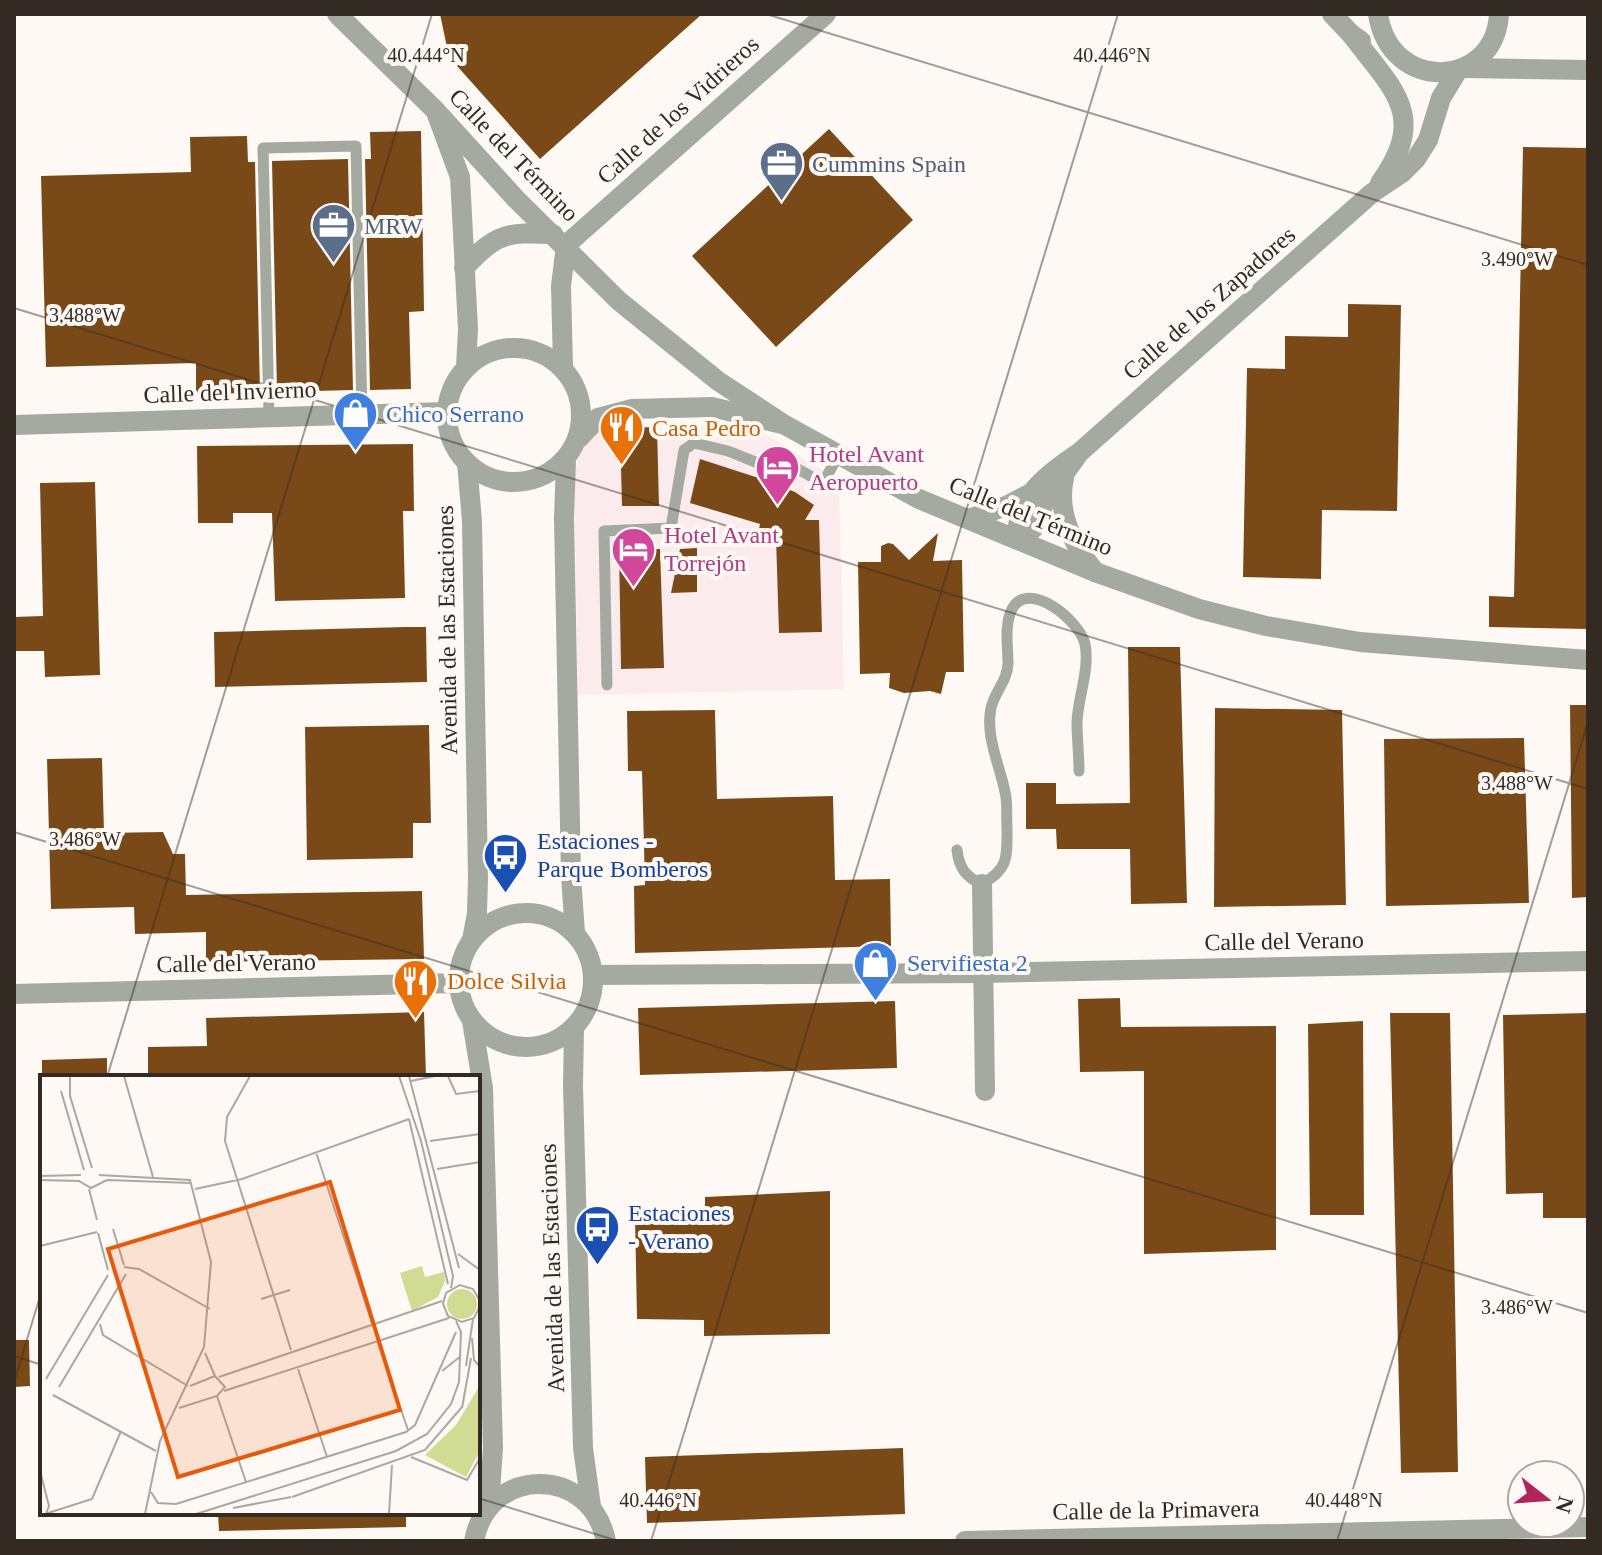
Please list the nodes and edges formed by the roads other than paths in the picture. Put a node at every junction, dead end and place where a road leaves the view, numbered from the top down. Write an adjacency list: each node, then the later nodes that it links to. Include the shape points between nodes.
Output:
1 (337, 14): 10 (street, Calle del Término)
2 (826, 14): 12 (street, Calle de los Vidrieros)
3 (1332, 14): 6 (street)
4 (1378, 14): 7 (street, via 1382,34)
5 (1499, 14): 8 (street, Calle de los Zapadores, via 1491,42)
6 (1351, 34): 7 (street); 11 (street, Calle de los Zapadores, via 1402,107 1406,128 1393,165)
7 (1406, 64): 8 (street, via 1440,73)
8 (1460, 69): 9 (street); 11 (street, Calle de los Zapadores, via 1441,98 1416,159)
9 (1588, 70)
10 (436, 111): 12 (street, Calle del Término); 13 (street, via 460,177)
11 (1372, 193): 22 (street, Calle de los Zapadores)
12 (560, 240): 13 (street, via 503,235); 14 (street); 20 (street, Calle del Término, via 619,301 718,381)
13 (464, 268): 15 (street)
14 (563, 366): 15 (street, via 540,351 513,347 490,351); 21 (street, via 577,387 582,410)
15 (466, 367): 16 (street, via 453,387)
16 (447, 412): 17 (street, Calle del Invierno); 25 (street, via 450,436)
17 (362, 414): 18 (street, Calle del Invierno); 18 (lane, via 356,146 263,148)
18 (269, 416): 19 (street, Calle del Invierno)
19 (14, 425)
20 (785, 425): 21 (street, via 712,407 632,409 598,418); 23 (street, Calle del Término)
21 (578, 439): 24 (street)
22 (1080, 452): 26 (street, Calle de los Zapadores); 27 (street, Calle de los Zapadores)
23 (839, 454): 28 (street, Calle del Término, via 919,499); 32 (lane, via 823,483 796,468 785,474 728,451 694,443 684,450 671,528 604,531)
24 (566, 460): 25 (street, via 539,478 516,483 486,477); 36 (street)
25 (467, 463): 37 (street, Avenida de las Estaciones, via 478,878)
26 (1065, 477): 29 (street, Calle de los Zapadores, via 1046,499 1033,529); 30 (street, via 1060,495 1065,517 1078,550)
27 (1031, 493): 28 (street, Calle de los Zapadores); 29 (street, Calle de los Zapadores, via 1016,522)
28 (969, 519): 29 (street, Calle del Término)
29 (1018, 539): 30 (street, Calle del Término)
30 (1095, 572): 31 (street, Calle del Término, via 1199,609 1318,636)
31 (1588, 660)
32 (607, 685)
33 (1079, 771): 35 (lane, via 1077,721 1085,643 1074,622 1056,607 1024,599 1013,607 1008,669 991,708 1006,794 1007,853 1004,865)
34 (957, 850): 35 (lane, via 964,872)
35 (982, 884): 39 (street)
36 (575, 933): 37 (street, via 551,918 528,913 493,921); 40 (street, via 588,952)
37 (472, 940): 41 (street)
38 (1588, 961): 39 (street, Calle del Verano)
39 (982, 973): 40 (street, Calle del Verano); 45 (street)
40 (593, 975): 44 (street, via 587,1009)
41 (459, 983): 42 (street, Calle del Verano); 43 (street)
42 (14, 994)
43 (472, 1021): 44 (street, via 489,1037 523,1048 546,1045); 47 (street, via 483,1088 493,1448)
44 (574, 1028): 46 (street, Avenida de las Estaciones, via 583,1448)
45 (985, 1091)
46 (591, 1506): 47 (street, via 572,1491 537,1483 514,1489); 50 (street, Avenida de las Estaciones)
47 (489, 1507): 49 (street)
48 (1588, 1527): 51 (street, Calle de la Primavera)
49 (474, 1541)
50 (606, 1541)
51 (965, 1541)

